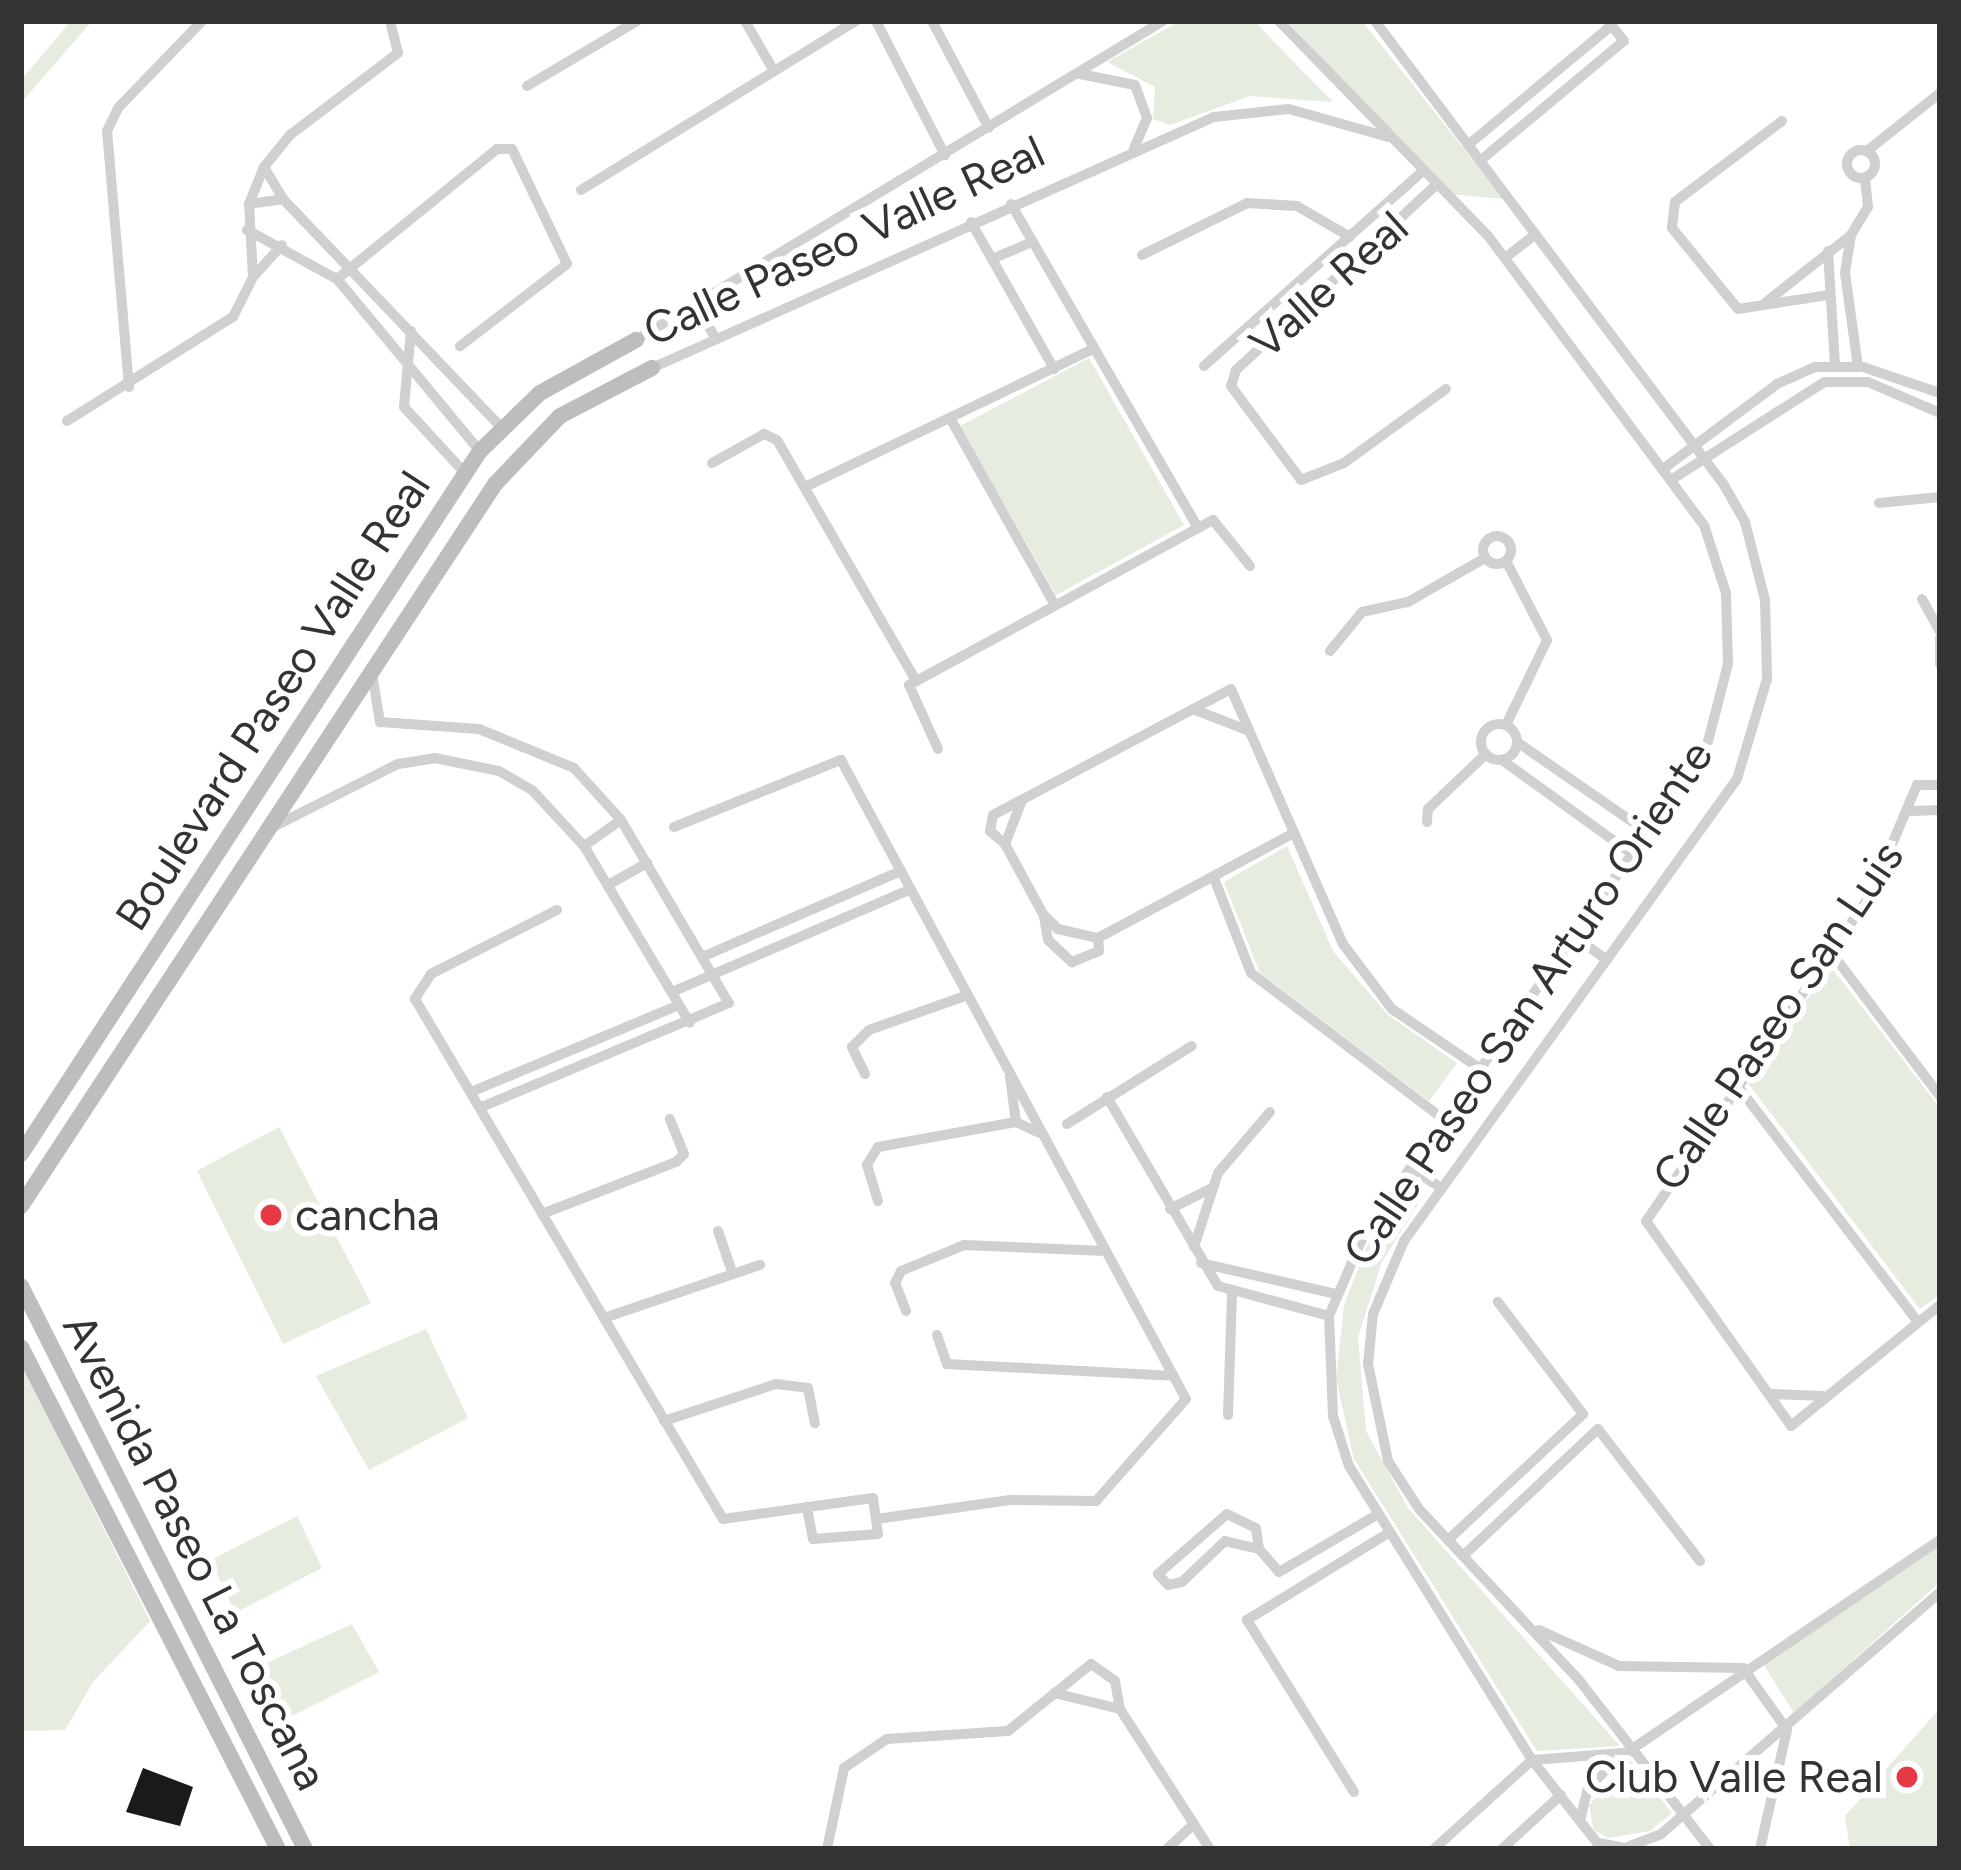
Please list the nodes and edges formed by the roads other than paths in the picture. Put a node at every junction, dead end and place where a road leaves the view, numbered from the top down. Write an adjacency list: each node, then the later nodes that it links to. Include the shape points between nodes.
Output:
1 (202, 21): 65 (street, via 107,131)
2 (390, 21): 26 (street, via 398,53 290,135)
3 (637, 21): 14 (street)
4 (746, 21): 12 (street)
5 (856, 21): 12 (street)
6 (876, 21): 24 (street)
7 (932, 21): 19 (street)
8 (1163, 21): 13 (street, Calle Paseo Valle Real)
9 (1279, 21): 20 (street, Calle Paseo San Arturo Oriente)
10 (1376, 21): 21 (street, Calle Paseo San Arturo Oriente)
11 (1610, 23): 15 (street); 17 (street, via 1624,41)
12 (771, 66): 30 (street)
13 (1080, 74): 19 (street, Calle Paseo Valle Real); 22 (street, via 1135,85 1147,118)
14 (527, 86)
15 (1536, 88): 17 (street); 21 (street)
16 (1940, 93): 23 (street)
17 (1549, 104): 25 (street)
18 (1782, 122): 49 (street, via 1670,215 1727,302)
19 (988, 128): 24 (street, Calle Paseo Valle Real)
20 (1396, 141): 22 (street, Calle Paseo Valle Real, via 1331,117 1259,109); 27 (street, Calle Paseo San Arturo Oriente)
21 (1468, 145): 25 (street, Calle Paseo San Arturo Oriente)
22 (1134, 149): 33 (street, Calle Paseo Valle Real)
23 (1867, 151): 28 (street, via 1874,164); 28 (street, via 1847,163)
24 (944, 155): 50 (street, Calle Paseo Valle Real)
25 (1481, 160): 36 (street, Calle Paseo San Arturo Oriente)
26 (264, 167): 31 (street); 32 (street)
27 (1424, 170): 29 (street, Calle Paseo San Arturo Oriente); 38 (street)
28 (1865, 177): 37 (street, via 1868,206)
29 (1437, 184): 43 (street, Calle Paseo San Arturo Oriente); 66 (street, Valle Real, via 1236,370 1231,386 1301,480 1343,463)
30 (581, 190)
31 (283, 199): 32 (street); 45 (street)
32 (250, 203): 35 (street)
33 (1011, 204): 34 (street, Calle Paseo Valle Real); 39 (street)
34 (971, 222): 44 (street); 54 (street, Calle Paseo Valle Real)
35 (247, 230): 40 (street); 46 (street)
36 (1534, 235): 43 (street); 73 (street, Calle Paseo San Arturo Oriente)
37 (1851, 235): 41 (street); 51 (street)
38 (1350, 237): 42 (street, via 1297,206 1247,203); 60 (street)
39 (1032, 242): 44 (street); 57 (street)
40 (282, 245): 46 (street); 47 (street)
41 (1829, 248): 48 (street); 49 (street)
42 (1142, 255)
43 (1505, 258): 77 (street, Calle Paseo San Arturo Oriente)
44 (992, 259): 62 (street)
45 (352, 267): 47 (street); 53 (street); 56 (street, via 496,149 512,149 567,264)
46 (253, 277): 65 (street, via 233,316)
47 (337, 279): 58 (street)
48 (1828, 296): 49 (street); 52 (street)
49 (1765, 303)
50 (698, 307): 54 (street); 55 (street, Calle Paseo Valle Real)
51 (1852, 316): 52 (street); 61 (street)
52 (1830, 319): 59 (street)
53 (412, 331): 58 (street); 72 (street)
54 (714, 336): 63 (street, Calle Paseo Valle Real)
55 (629, 344): 63 (street); 64 (street, Boulevard Paseo Valle Real)
56 (460, 346)
57 (1091, 350): 62 (street); 83 (street)
58 (404, 356): 74 (street); 78 (street, via 404,407)
59 (1835, 365): 61 (street); 73 (street, via 1788,377)
60 (1204, 366)
61 (1858, 367): 67 (street)
62 (1054, 369): 70 (street)
63 (644, 372): 68 (street, Calle Paseo Valle Real)
64 (570, 375): 68 (street); 72 (street, Boulevard Paseo Valle Real)
65 (129, 387): 71 (street)
66 (1446, 389)
67 (1940, 393)
68 (584, 402): 91 (street, Boulevard Paseo Valle Real, via 538,433 495,484)
69 (1940, 413): 75 (street, via 1868,382 1824,382)
70 (950, 418): 80 (street); 88 (street)
71 (67, 421)
72 (501, 427): 74 (street, Boulevard Paseo Valle Real)
73 (1694, 446): 75 (street, Calle Paseo San Arturo Oriente); 77 (street)
74 (480, 451): 78 (street, Boulevard Paseo Valle Real)
75 (1703, 458): 79 (street); 127 (street, Calle Paseo San Arturo Oriente, via 1757,560 1767,679 1737,779)
76 (712, 463): 80 (street, via 769,434)
77 (1663, 469): 79 (street, Calle Paseo San Arturo Oriente)
78 (465, 473): 89 (street, Boulevard Paseo Valle Real)
79 (1671, 480): 112 (street, Calle Paseo San Arturo Oriente, via 1719,561 1730,629 1706,749)
80 (805, 487): 95 (street)
81 (1940, 497): 82 (street)
82 (1880, 503)
83 (1198, 528): 86 (street, via 1221,520); 88 (street)
84 (1485, 558): 85 (street); 85 (street, via 1484,543 1497,535 1511,548); 92 (street, via 1408,602 1362,613)
85 (1506, 561): 97 (street, via 1547,640)
86 (1250, 566)
87 (1922, 599): 90 (street)
88 (1055, 605): 95 (street)
89 (361, 630): 91 (street, via 384,632); 148 (street, Boulevard Paseo Valle Real)
90 (1940, 635): 93 (street)
91 (394, 648): 94 (street, Boulevard Paseo Valle Real)
92 (1330, 651)
93 (1940, 664)
94 (373, 680): 107 (street, via 380,722 479,729 533,746 574,768); 109 (street, Boulevard Paseo Valle Real)
95 (916, 681): 100 (street, via 907,695)
96 (1193, 709): 98 (street); 98 (street, via 1231,689); 104 (street)
97 (1506, 725): 99 (street); 101 (street, via 1484,732)
98 (1250, 731): 111 (street)
99 (1517, 742): 102 (street); 112 (street)
100 (938, 748)
101 (1486, 754): 102 (street); 108 (street, via 1427,808)
102 (1502, 760): 115 (street)
103 (1940, 785): 106 (street, Calle Paseo San Luis, via 1917,785)
104 (1023, 800): 113 (street); 113 (street, via 988,822)
105 (1940, 810): 106 (street, Calle Paseo San Luis)
106 (1912, 811): 125 (street, Calle Paseo San Luis)
107 (621, 820): 114 (street); 116 (street)
108 (1427, 822)
109 (275, 826): 114 (street, via 372,771 470,760 533,791); 153 (street, Boulevard Paseo Valle Real)
110 (674, 827): 117 (street, via 841,760)
111 (1294, 833): 118 (street); 135 (street, via 1343,944 1392,1009)
112 (1650, 834): 115 (street, Calle Paseo San Arturo Oriente)
113 (1005, 844): 122 (street)
114 (584, 846): 119 (street)
115 (1635, 856): 124 (street, Calle Paseo San Arturo Oriente)
116 (646, 863): 119 (street); 126 (street)
117 (901, 871): 120 (street); 126 (street)
118 (1214, 878): 123 (street); 144 (street, via 1251,973)
119 (608, 885): 129 (street)
120 (910, 889): 128 (street); 130 (street)
121 (557, 910): 138 (street, via 415,991)
122 (1043, 914): 123 (street, via 1058,929); 123 (street, via 1048,940 1072,962 1099,950)
123 (1098, 938)
124 (1576, 938): 127 (street); 135 (street, Calle Paseo San Arturo Oriente)
125 (1831, 952): 137 (street, Calle Paseo San Luis); 139 (street)
126 (702, 957): 128 (street)
127 (1607, 960): 150 (street, Calle Paseo San Arturo Oriente)
128 (711, 972): 129 (street); 132 (street, via 730,1003)
129 (672, 992): 131 (street)
130 (968, 995): 134 (street); 136 (street, via 869,1030 853,1047)
131 (680, 1005): 132 (street); 138 (street)
132 (690, 1023): 141 (street)
133 (1192, 1046): 140 (street)
134 (1009, 1068): 145 (street); 147 (street)
135 (1482, 1070): 144 (street, Calle Paseo San Arturo Oriente)
136 (865, 1074)
137 (1736, 1084): 170 (street); 174 (street, Calle Paseo San Luis, via 1646,1221)
138 (471, 1092): 141 (street)
139 (1940, 1096)
140 (1107, 1097): 146 (street); 154 (street)
141 (481, 1108): 155 (street)
142 (1270, 1112): 151 (street)
143 (670, 1119): 155 (street, via 684,1154 676,1162)
144 (1446, 1121): 149 (street, Calle Paseo San Arturo Oriente)
145 (1016, 1122): 147 (street); 152 (street, via 878,1148 867,1166)
146 (1067, 1124)
147 (1043, 1135): 158 (street)
148 (21, 1154)
149 (1411, 1169): 150 (street); 164 (street, Calle Paseo San Arturo Oriente)
150 (1442, 1188): 185 (street, Calle Paseo San Arturo Oriente, via 1387,1274 1368,1364 1388,1461)
151 (1210, 1189): 154 (street); 157 (street)
152 (878, 1202)
153 (21, 1206)
154 (1170, 1209): 157 (street)
155 (542, 1214): 169 (street)
156 (718, 1231): 161 (street)
157 (1193, 1250): 159 (street)
158 (1106, 1251): 167 (street, via 964,1245 901,1271 895,1283); 173 (street)
159 (1201, 1263): 163 (street); 164 (street)
160 (760, 1265): 161 (street)
161 (731, 1268): 169 (street)
162 (21, 1286): 179 (street, Avenida Paseo La Toscana)
163 (1232, 1293): 168 (street); 176 (street)
164 (1336, 1294): 168 (street, Calle Paseo San Arturo Oriente)
165 (1498, 1302): 185 (street, via 1583,1414)
166 (1940, 1305): 170 (street, Calle Paseo San Luis)
167 (906, 1311)
168 (1329, 1316): 182 (street, Calle Paseo San Arturo Oriente, via 1333,1416)
169 (604, 1318): 177 (street)
170 (1918, 1322): 175 (street, Calle Paseo San Luis)
171 (937, 1334): 173 (street, via 947,1364)
172 (21, 1347): 180 (street, Avenida Paseo La Toscana)
173 (1174, 1376): 183 (street, via 1186,1399 1181,1416 1096,1501 1010,1501)
174 (1772, 1394): 175 (street); 175 (street, Calle Paseo San Luis, via 1795,1427)
175 (1823, 1396)
176 (1228, 1415)
177 (664, 1421): 178 (street, via 776,1384 808,1388); 181 (street, via 723,1520)
178 (815, 1423)
179 (116, 1482): 180 (street); 194 (street, Avenida Paseo La Toscana)
180 (95, 1493): 196 (street, Avenida Paseo La Toscana)
181 (807, 1507): 183 (street, via 873,1498); 183 (street, via 813,1539 878,1534)
182 (1375, 1516): 184 (street, Calle Paseo San Arturo Oriente); 187 (street, via 1286,1571)
183 (876, 1519)
184 (1387, 1534): 201 (street, Calle Paseo San Arturo Oriente); 202 (street, via 1247,1620)
185 (1448, 1540): 188 (street, Calle Paseo San Arturo Oriente)
186 (1940, 1540): 192 (street)
187 (1259, 1549): 187 (street, via 1256,1528 1227,1514 1158,1574 1168,1585 1182,1582 1225,1541)
188 (1463, 1556): 189 (street, via 1598,1429); 191 (street, Calle Paseo San Arturo Oriente)
189 (1700, 1561)
190 (1940, 1592): 197 (street)
191 (1526, 1622): 192 (street, Calle Paseo San Arturo Oriente, via 1619,1666); 199 (street, Calle Paseo San Arturo Oriente)
192 (1743, 1668): 197 (street); 199 (street)
193 (1054, 1693): 195 (street); 195 (street, via 1090,1664 1114,1681); 210 (street, via 1008,1731 881,1742 839,1776)
194 (229, 1704): 196 (street); 198 (street, Avenida Paseo La Toscana)
195 (1120, 1709): 206 (street)
196 (206, 1712): 200 (street, Avenida Paseo La Toscana)
197 (1787, 1730): 204 (street); 216 (street)
198 (249, 1742): 200 (street); 207 (street, Avenida Paseo La Toscana)
199 (1629, 1750): 201 (street); 204 (street, Calle Paseo San Arturo Oriente); 205 (street, via 1588,1789)
200 (227, 1753): 209 (street, Avenida Paseo La Toscana)
201 (1532, 1760): 203 (street, Calle Paseo San Arturo Oriente); 213 (street)
202 (1354, 1792)
203 (1561, 1795): 205 (street, Calle Paseo San Arturo Oriente); 214 (street)
204 (1685, 1816): 208 (street, via 1643,1844); 215 (street, Calle Paseo San Arturo Oriente)
205 (1580, 1820): 208 (street, Calle Paseo San Arturo Oriente)
206 (1194, 1824): 211 (street); 212 (street)
207 (300, 1841): 209 (street)
208 (1599, 1845)
209 (276, 1846)
210 (827, 1849)
211 (1167, 1849)
212 (1210, 1849)
213 (1434, 1849)
214 (1502, 1849)
215 (1710, 1849)
216 (1760, 1849)

